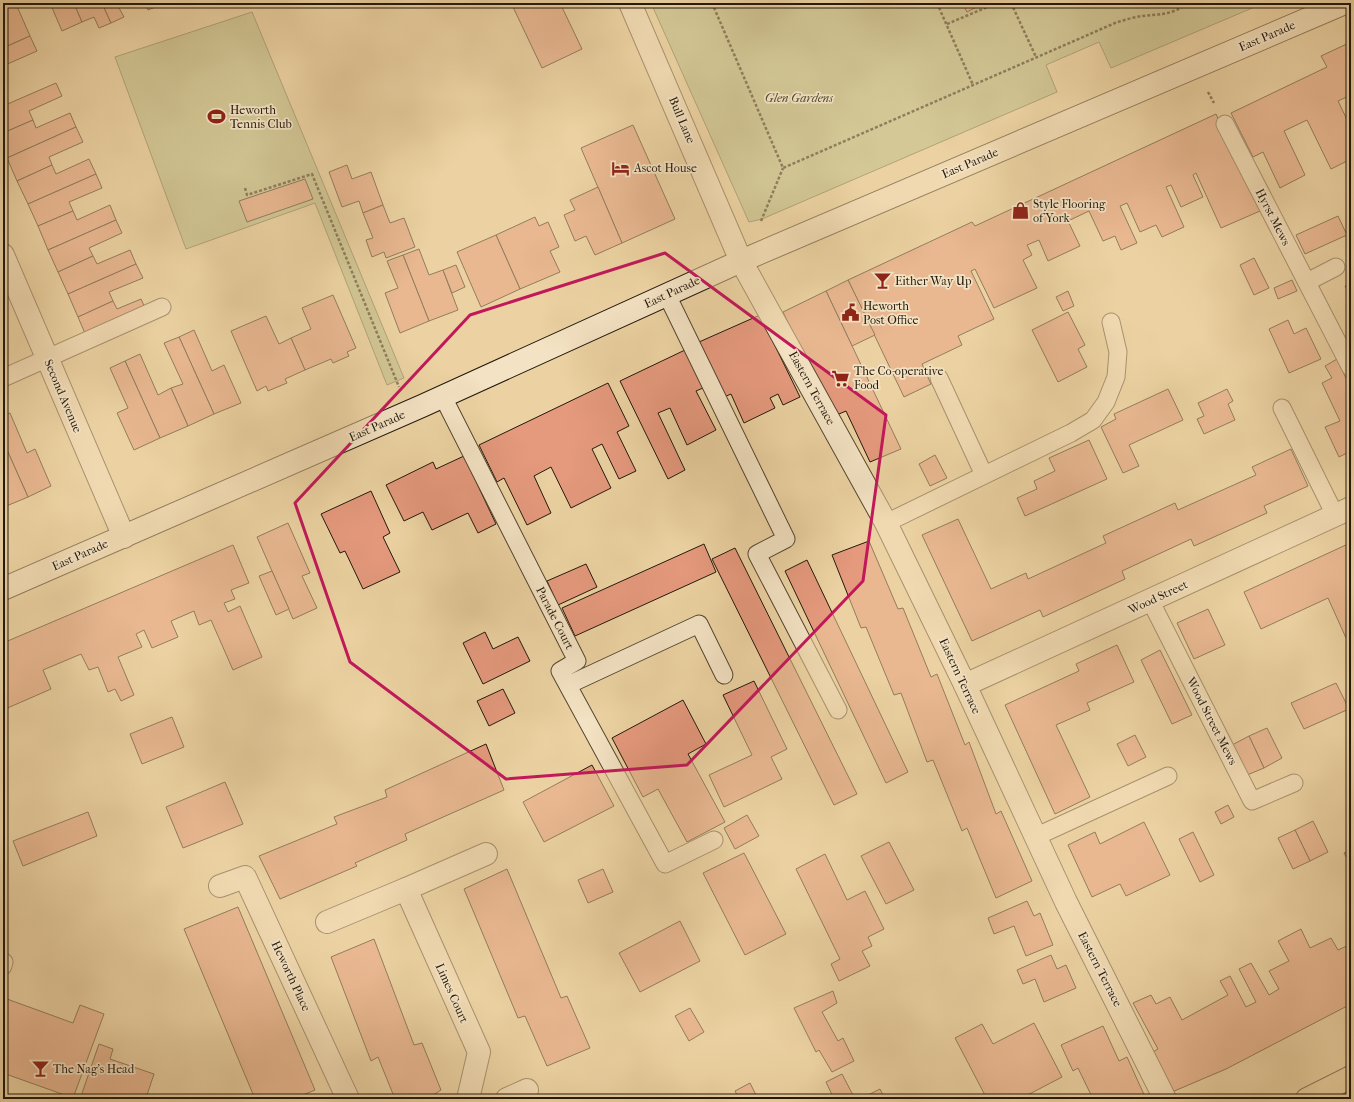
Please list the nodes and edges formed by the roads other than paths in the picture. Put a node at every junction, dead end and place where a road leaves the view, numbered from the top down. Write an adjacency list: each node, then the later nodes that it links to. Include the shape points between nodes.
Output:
1 (630, 3): 5 (street, Bull Lane)
2 (1345, 3): 5 (street, East Parade)
3 (1225, 124): 7 (lane, Hyrst Mews)
4 (3, 255): 11 (street, Second Avenue)
5 (741, 261): 8 (street, East Parade); 19 (street, Eastern Terrace)
6 (1336, 267): 7 (lane)
7 (1307, 282): 12 (lane, Hyrst Mews)
8 (667, 295): 15 (street, East Parade); 26 (lane, via 786,539 757,554)
9 (162, 307): 11 (lane)
10 (1111, 322): 17 (lane, via 1118,352 1116,377 1106,402 1093,420)
11 (47, 358): 13 (lane); 20 (street, Second Avenue)
12 (1351, 368)
13 (3, 378)
14 (939, 378): 17 (lane)
15 (443, 397): 20 (street, East Parade); 24 (lane, Parade Court, via 577,661 560,671)
16 (1282, 408): 18 (lane)
17 (984, 475): 19 (lane)
18 (1343, 512): 22 (street, Wood Street)
19 (886, 523): 25 (street, Eastern Terrace)
20 (124, 536): 21 (street, East Parade)
21 (3, 589)
22 (1150, 600): 25 (street, Wood Street); 28 (lane, Wood Street Mews, via 1252,801)
23 (724, 675): 24 (lane, via 699,624)
24 (568, 685): 30 (lane, Parade Court, via 665,864)
25 (965, 685): 29 (street, Eastern Terrace)
26 (838, 710)
27 (1168, 776): 29 (lane)
28 (1294, 783)
29 (1036, 837): 40 (street, Eastern Terrace)
30 (714, 840)
31 (486, 854): 33 (street)
32 (220, 886): 37 (street, Heworth Place, via 245,877)
33 (406, 889): 34 (street); 38 (street, Limes Court, via 479,1052)
34 (327, 922)
35 (1351, 1077): 41 (main road)
36 (527, 1090): 39 (street)
37 (348, 1099)
38 (468, 1099)
39 (507, 1099)
40 (1165, 1099)
41 (1307, 1099)

